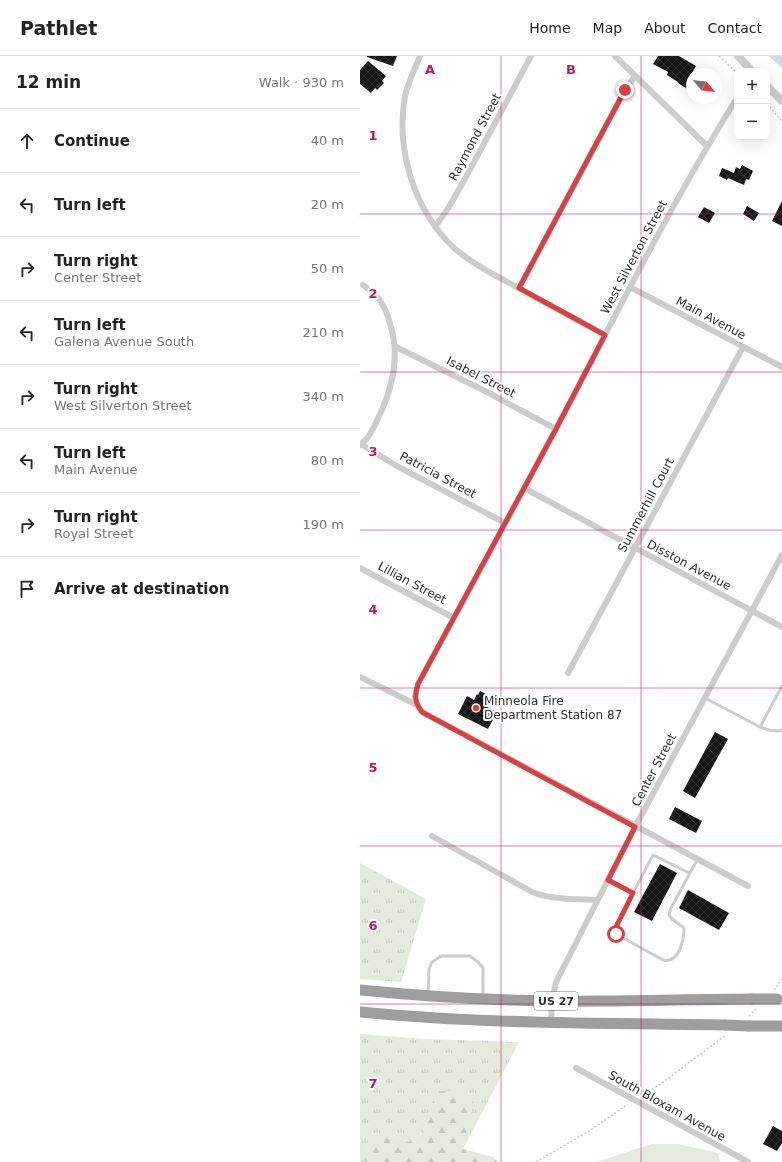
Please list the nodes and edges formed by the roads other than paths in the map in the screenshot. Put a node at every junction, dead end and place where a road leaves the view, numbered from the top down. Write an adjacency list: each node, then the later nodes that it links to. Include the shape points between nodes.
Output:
1 (420, 56): 11 (street, via 405,97 404,146 415,189)
2 (531, 56): 11 (street, Raymond Street, via 466,177)
3 (615, 56): 6 (street)
4 (738, 56): 5 (street)
5 (749, 68)
6 (635, 76): 10 (street); 14 (street, via 625,90)
7 (770, 89): 8 (street)
8 (782, 101)
9 (734, 103): 10 (street, West Silverton Street)
10 (707, 146): 13 (street, West Silverton Street)
11 (435, 227): 14 (street, via 471,261)
12 (363, 284): 16 (street, via 383,304)
13 (630, 287): 15 (street, West Silverton Street); 17 (street, Main Avenue)
14 (519, 288): 15 (street)
15 (605, 335): 19 (street, West Silverton Street)
16 (396, 347): 19 (street, Isabel Street); 20 (street, via 395,368 384,406 370,435)
17 (744, 347): 18 (street, Main Avenue); 23 (street, Summerhill Court)
18 (782, 367)
19 (556, 429): 21 (street, West Silverton Street)
20 (360, 445): 22 (street, Patricia Street)
21 (524, 488): 22 (street, West Silverton Street); 23 (street, Disston Avenue)
22 (505, 523): 27 (street, West Silverton Street)
23 (635, 549): 26 (street, Disston Avenue); 29 (street, Summerhill Court)
24 (782, 555): 26 (street, Center Street)
25 (360, 568): 27 (street, Lillian Street)
26 (752, 611): 28 (street, Disston Avenue); 32 (street, Center Street)
27 (454, 618): 33 (street, West Silverton Street, via 418,684 415,697)
28 (782, 627)
29 (568, 673)
30 (360, 677): 33 (street)
31 (782, 686): 34 (lane)
32 (705, 698): 34 (lane); 36 (street, Center Street)
33 (417, 706): 36 (street, via 422,712)
34 (760, 727): 35 (lane)
35 (782, 730)
36 (635, 827): 38 (street); 40 (street, Center Street)
37 (432, 836): 43 (street, via 532,892 543,896)
38 (697, 860): 39 (lane); 41 (street)
39 (689, 873): 42 (lane, via 653,855); 42 (lane, via 669,915 684,928 681,947 674,958 668,961 653,955 614,931)
40 (608, 880): 42 (lane); 43 (street, Center Street)
41 (748, 886)
42 (633, 893)
43 (598, 900): 48 (street, Center Street, via 556,982)
44 (360, 990): 45 (highway, US 27)
45 (427, 996): 47 (highway, US 27); 47 (lane, via 432,962 441,956 470,956 483,968)
46 (777, 996): 48 (highway, US 27, bridge, via 755,1003)
47 (483, 999): 48 (highway, US 27)
48 (552, 1001): 50 (street, Center Street)
49 (360, 1012): 50 (highway, US 27)
50 (551, 1022): 51 (highway, US 27, bridge, via 728,1028 749,1021)
51 (782, 1026)
52 (576, 1068): 53 (street, South Bloxam Avenue)
53 (736, 1159): 54 (street, South Bloxam Avenue)
54 (748, 1162)

